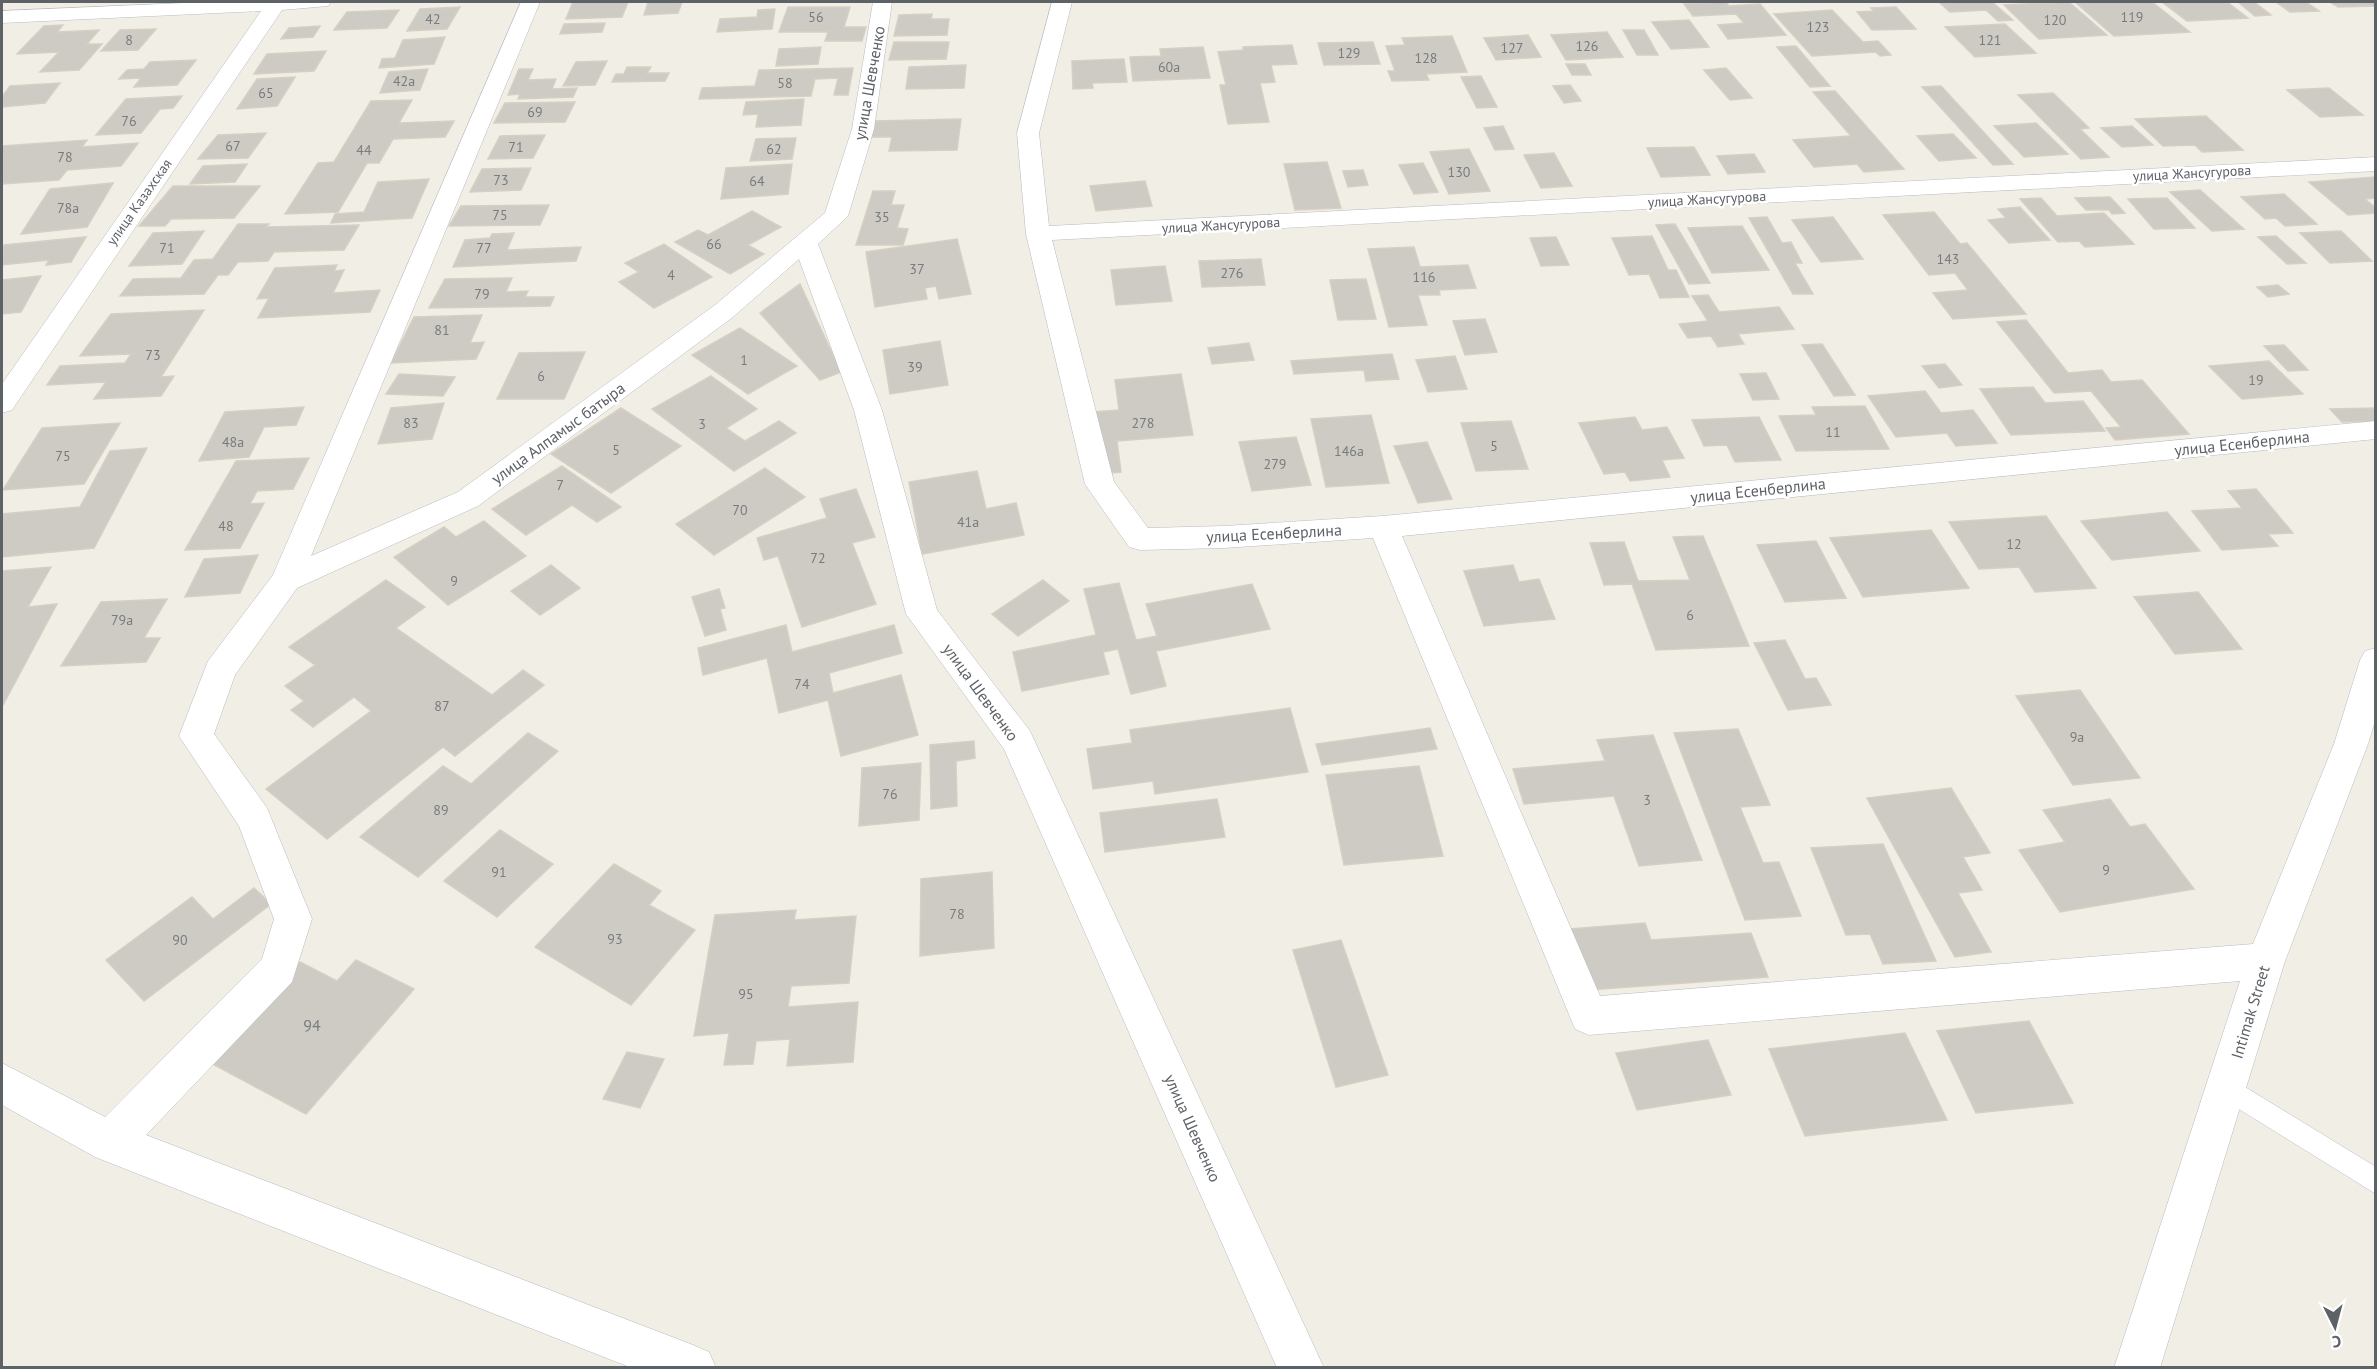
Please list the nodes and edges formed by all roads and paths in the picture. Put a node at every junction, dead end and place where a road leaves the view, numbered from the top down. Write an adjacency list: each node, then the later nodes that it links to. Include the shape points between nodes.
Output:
1 (277, 2): 2 (street); 6 (street); 10 (street, улица Казахская)
2 (321, 2)
3 (530, 2): 14 (street)
4 (883, 2): 9 (street, улица Шевченко, via 863,129 836,216)
5 (1062, 2): 8 (street, via 1028,133)
6 (2, 17)
7 (2376, 164): 8 (street, улица Жансугурова)
8 (1038, 234): 13 (street, улица Есенберлина, via 1100,484 1140,539)
9 (805, 242): 14 (street, улица Алпамыс батыра, via 724,311 468,499); 23 (street, улица Шевченко, via 868,410 922,614 1018,741)
10 (13, 368): 11 (street, улица Казахская)
11 (2, 404)
12 (2376, 430): 13 (street, улица Есенберлина)
13 (1383, 527): 17 (street, via 1589,1016)
14 (286, 580): 20 (street, via 220,670 196,736 254,819 292,919 278,969)
15 (2376, 660): 16 (street, Intimak Street)
16 (2364, 749): 17 (street, Intimak Street)
17 (2266, 961): 19 (street, Intimak Street)
18 (2, 1083): 20 (street)
19 (2227, 1088): 21 (lane); 24 (street, Intimak Street)
20 (110, 1142): 22 (street)
21 (2376, 1182)
22 (693, 1368)
23 (1301, 1368)
24 (2137, 1368)

